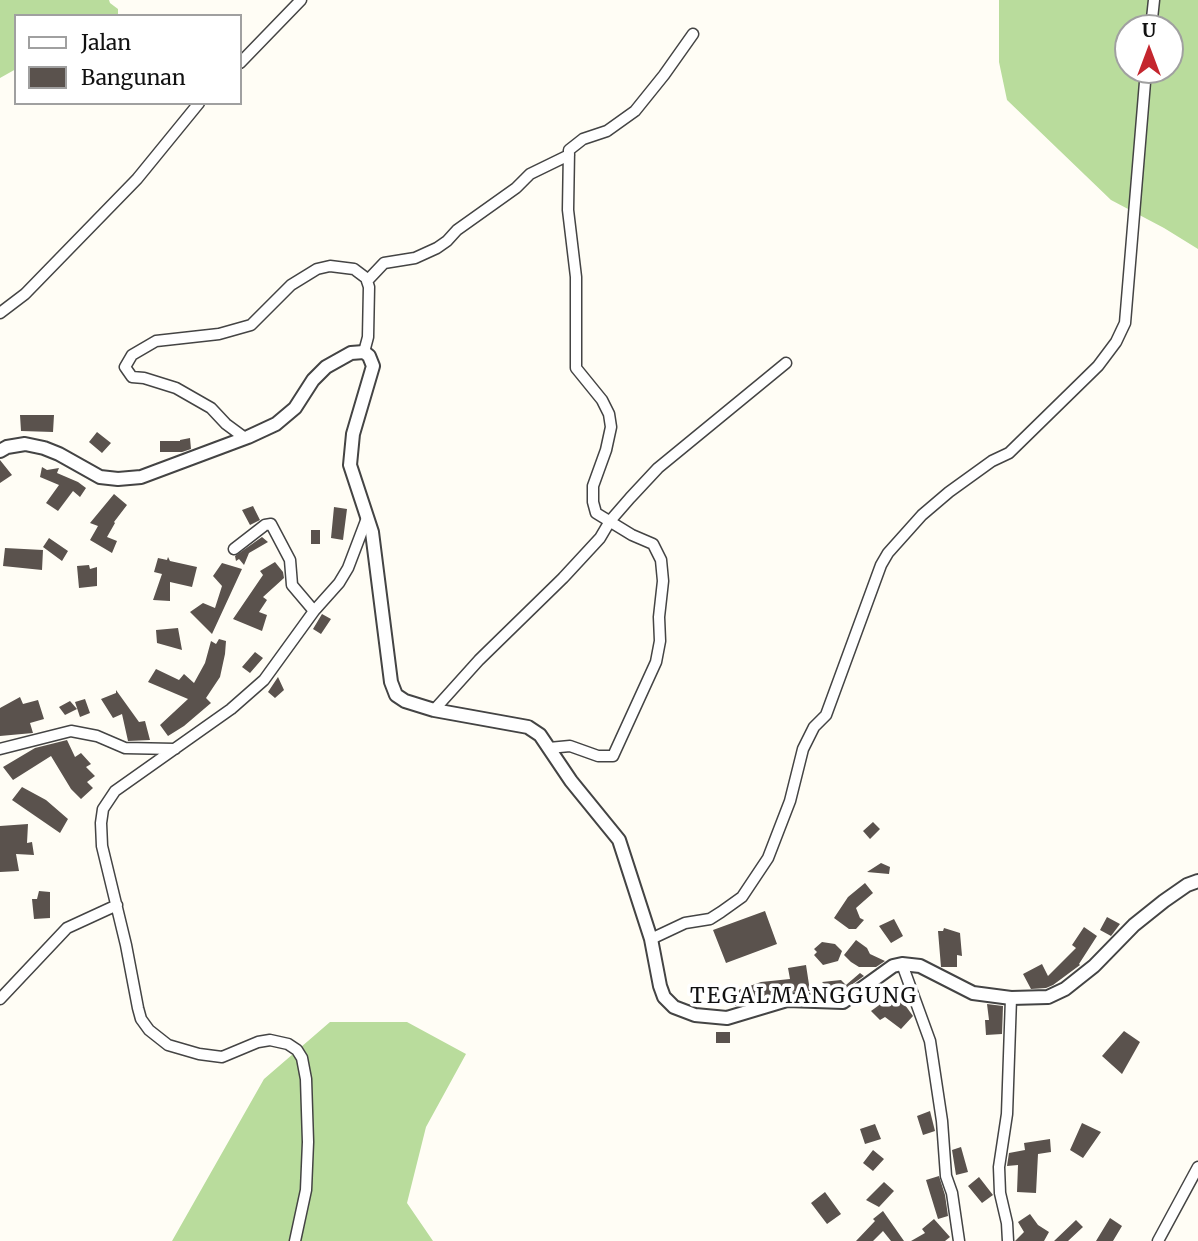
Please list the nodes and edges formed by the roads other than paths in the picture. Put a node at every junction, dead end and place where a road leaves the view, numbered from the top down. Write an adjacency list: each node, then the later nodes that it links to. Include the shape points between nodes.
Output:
1 (301, 0): 3 (street)
2 (693, 34): 6 (street, via 635,111 607,131 583,138)
3 (242, 61)
4 (1145, 84): 23 (street, via 1125,323 1116,342 1098,366 1009,453 949,492 888,553 826,715 803,749 768,858 742,897 721,912)
5 (198, 105): 8 (street, via 137,179 25,295)
6 (569, 155): 7 (street, via 530,174 437,248 415,258 384,263); 14 (street, via 576,368 609,414 609,438 593,486 593,502 596,513)
7 (367, 281): 9 (street, via 370,302); 11 (street, via 345,267 317,270 291,285 251,325 219,334 156,341 132,355 125,367 132,377 176,388 211,408)
8 (0, 313)
9 (363, 352): 11 (street, via 351,353 326,367 285,418); 13 (street, via 373,366 350,465)
10 (786, 363): 14 (street, via 658,468)
11 (245, 438): 12 (street, via 141,477 118,479 92,474 44,448 15,445)
12 (0, 451)
13 (367, 518): 16 (street, via 348,568); 17 (street, via 391,682 396,695 405,701)
14 (610, 521): 17 (street, via 563,578); 18 (street, via 653,544 661,560 656,662 612,756 570,746)
15 (234, 549): 16 (street, via 265,525 272,525 290,560 292,585)
16 (314, 611): 20 (street, via 264,680)
17 (434, 710): 18 (street, via 528,727)
18 (549, 747): 23 (street, via 619,840)
19 (0, 749): 20 (street, via 71,731 125,748)
20 (175, 749): 22 (street, via 115,791 103,809 102,846)
21 (1198, 881): 27 (street, via 1186,885 1134,925 1065,989 1046,997)
22 (117, 905): 26 (street, via 67,928); 30 (street, via 141,1019 158,1038 168,1045 222,1057 270,1040 288,1044 302,1058 308,1142 306,1190)
23 (651, 939): 24 (street, via 664,996 674,1007 695,1015 727,1018 788,1000 843,1002)
24 (902, 964): 27 (street, via 920,966 973,993); 31 (street, via 930,1041 946,1176)
25 (0, 984): 26 (street)
26 (13, 985): 28 (street)
27 (1011, 998): 32 (street, via 1007,1114 999,1167)
28 (0, 999)
29 (1198, 1167): 33 (street)
30 (295, 1241)
31 (959, 1241)
32 (1008, 1241)
33 (1158, 1241)

